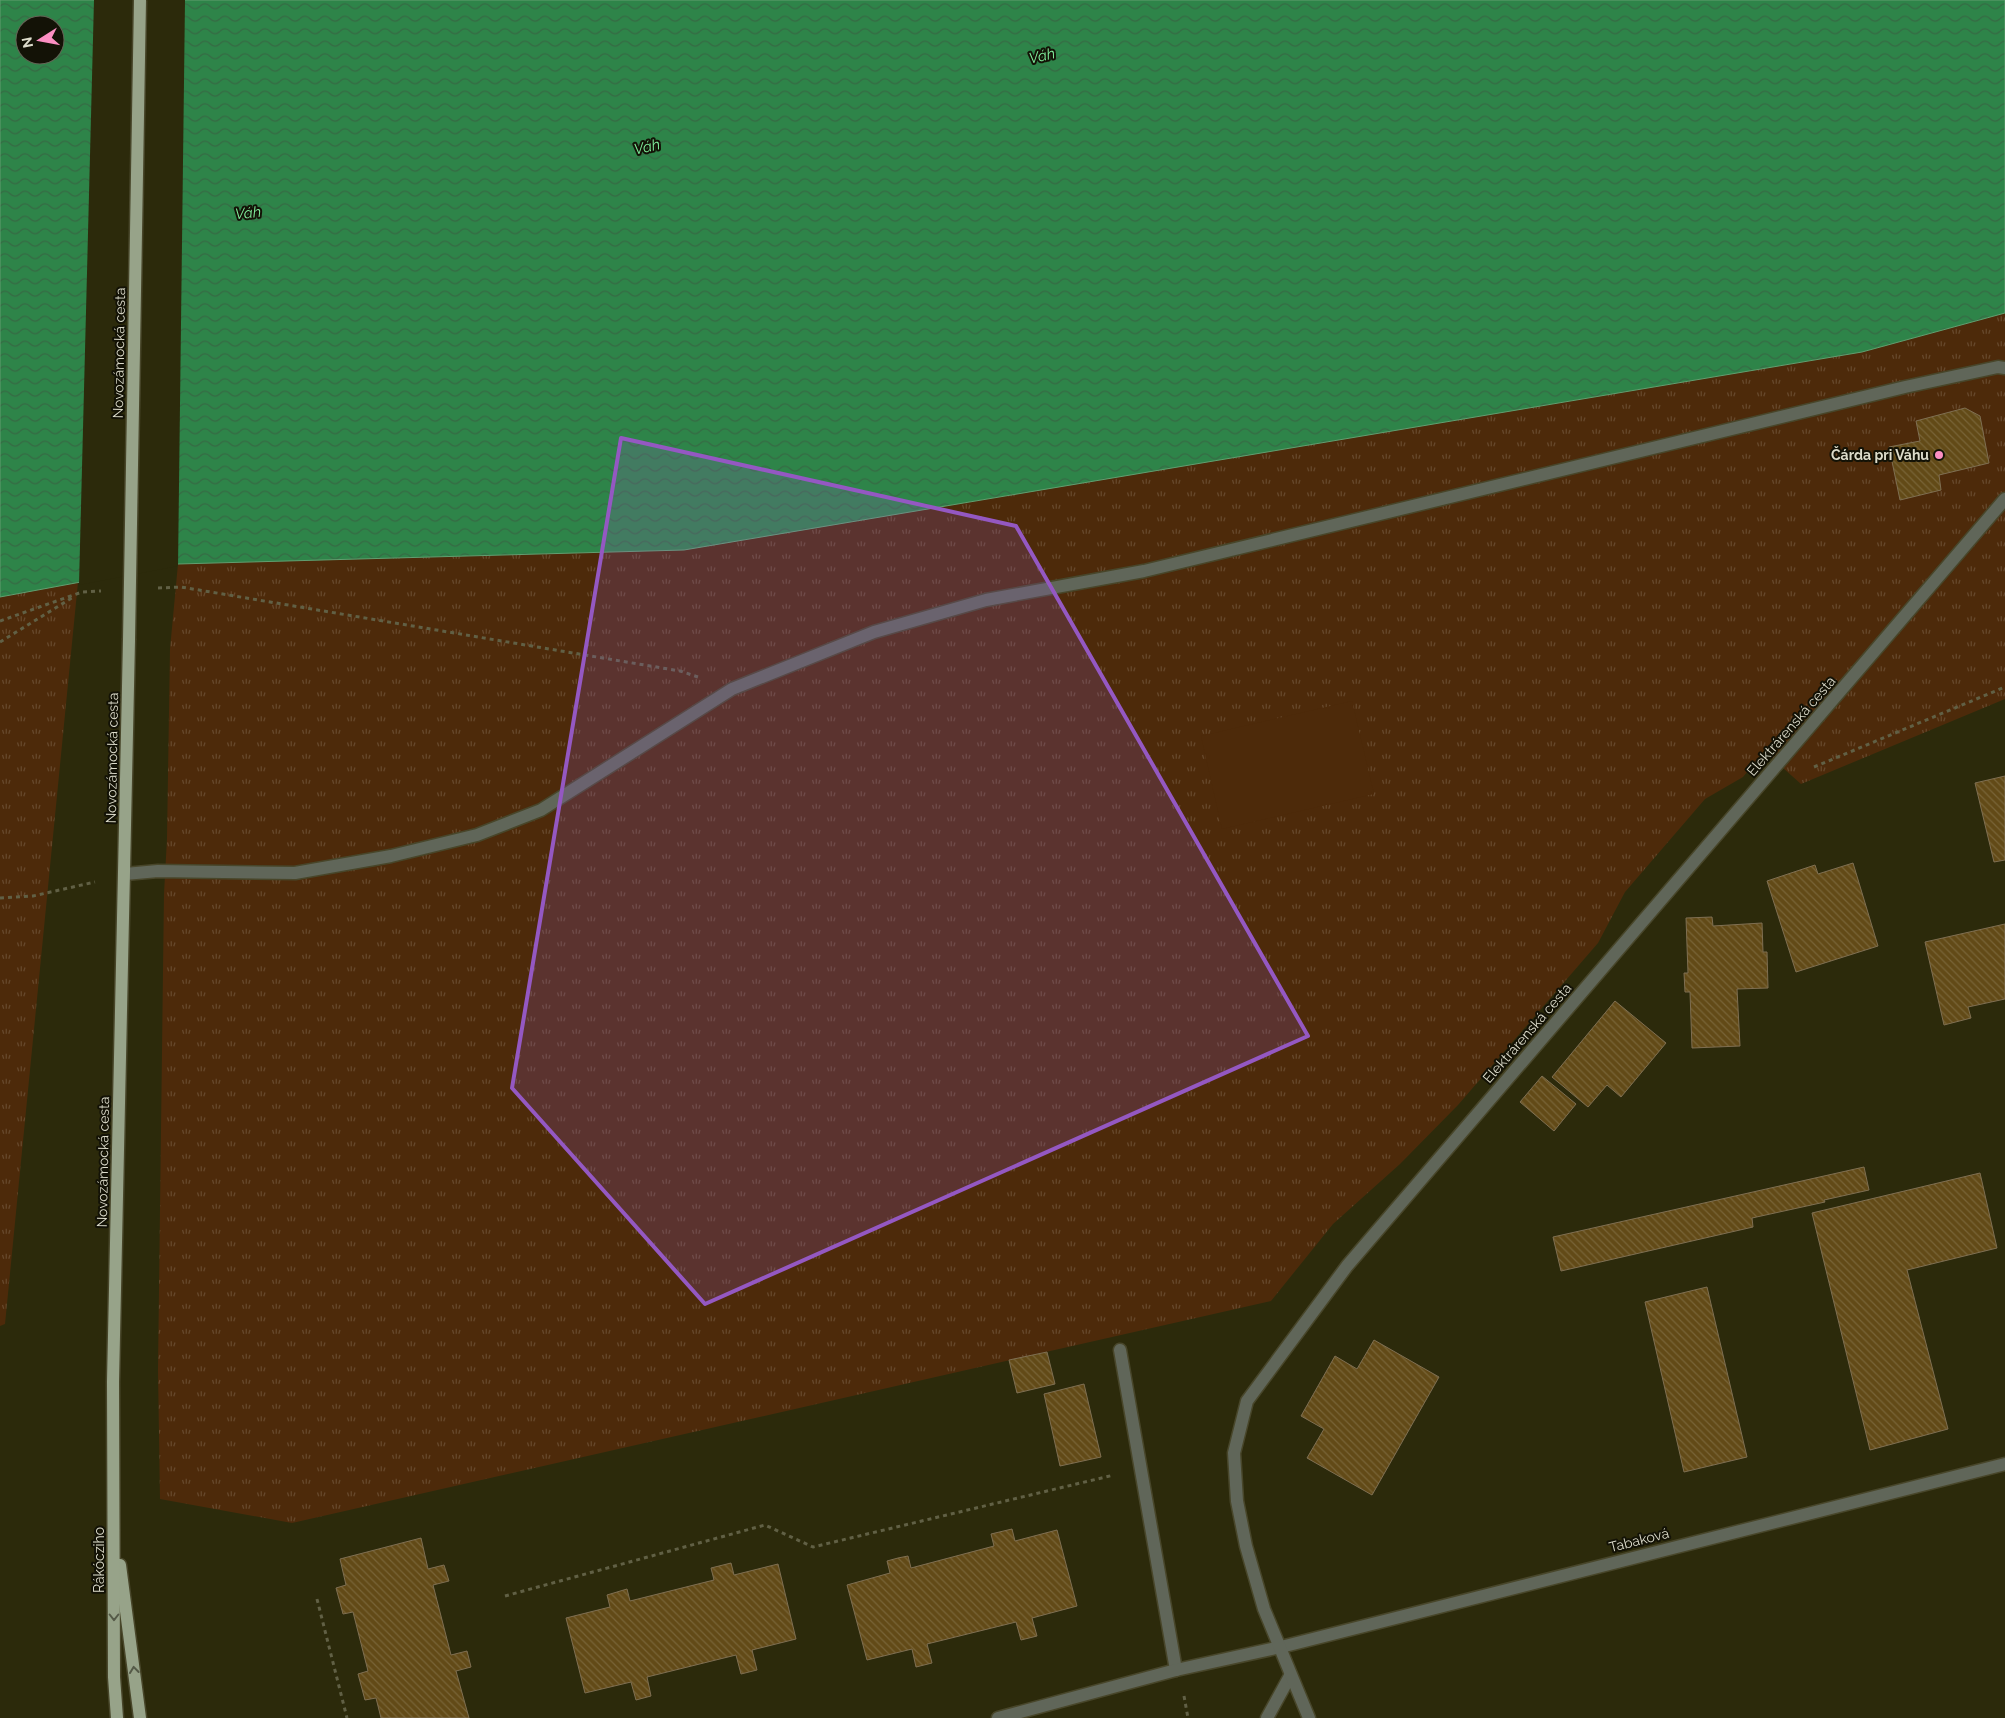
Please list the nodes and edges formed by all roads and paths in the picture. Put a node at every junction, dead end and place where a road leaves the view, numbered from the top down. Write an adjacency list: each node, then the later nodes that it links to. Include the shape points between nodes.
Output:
1 (140, 0): 10 (main road, Novozámocká cesta, bridge)
2 (2005, 368): 8 (street, via 1905,386 1144,571 986,600 874,632)
3 (2005, 499): 9 (street, Elektrárenská cesta)
4 (181, 587): 8 (path, via 680,671)
5 (0, 621): 6 (path, via 82,592)
6 (0, 642)
7 (2005, 688): 9 (path, via 1809,769)
8 (732, 689): 10 (street, via 541,810 477,835 391,856 295,873 158,871)
9 (1772, 770): 19 (street, Elektrárenská cesta, via 1346,1266 1247,1401 1234,1453 1237,1501 1264,1609)
10 (125, 874): 16 (main road, Novozámocká cesta, via 113,1382)
11 (85, 885): 12 (path, via 33,896)
12 (0, 898)
13 (1120, 1350): 15 (street)
14 (2005, 1464): 19 (street, Tabaková)
15 (1141, 1469): 17 (path, via 813,1547 765,1525); 20 (street)
16 (114, 1516): 23 (main road, Rákócziho, one-way to 23); 24 (main road, Rákócziho, one-way to 16)
17 (506, 1596)
18 (317, 1599): 25 (path)
19 (1281, 1647): 20 (street, Tabaková); 21 (street, Elektrárenská cesta)
20 (1176, 1670): 26 (street, Tabaková)
21 (1290, 1676): 28 (street); 29 (street, Elektrárenská cesta)
22 (1183, 1689): 27 (path)
23 (117, 1718)
24 (140, 1718)
25 (347, 1718)
26 (998, 1718)
27 (1188, 1718)
28 (1267, 1718)
29 (1308, 1718)

